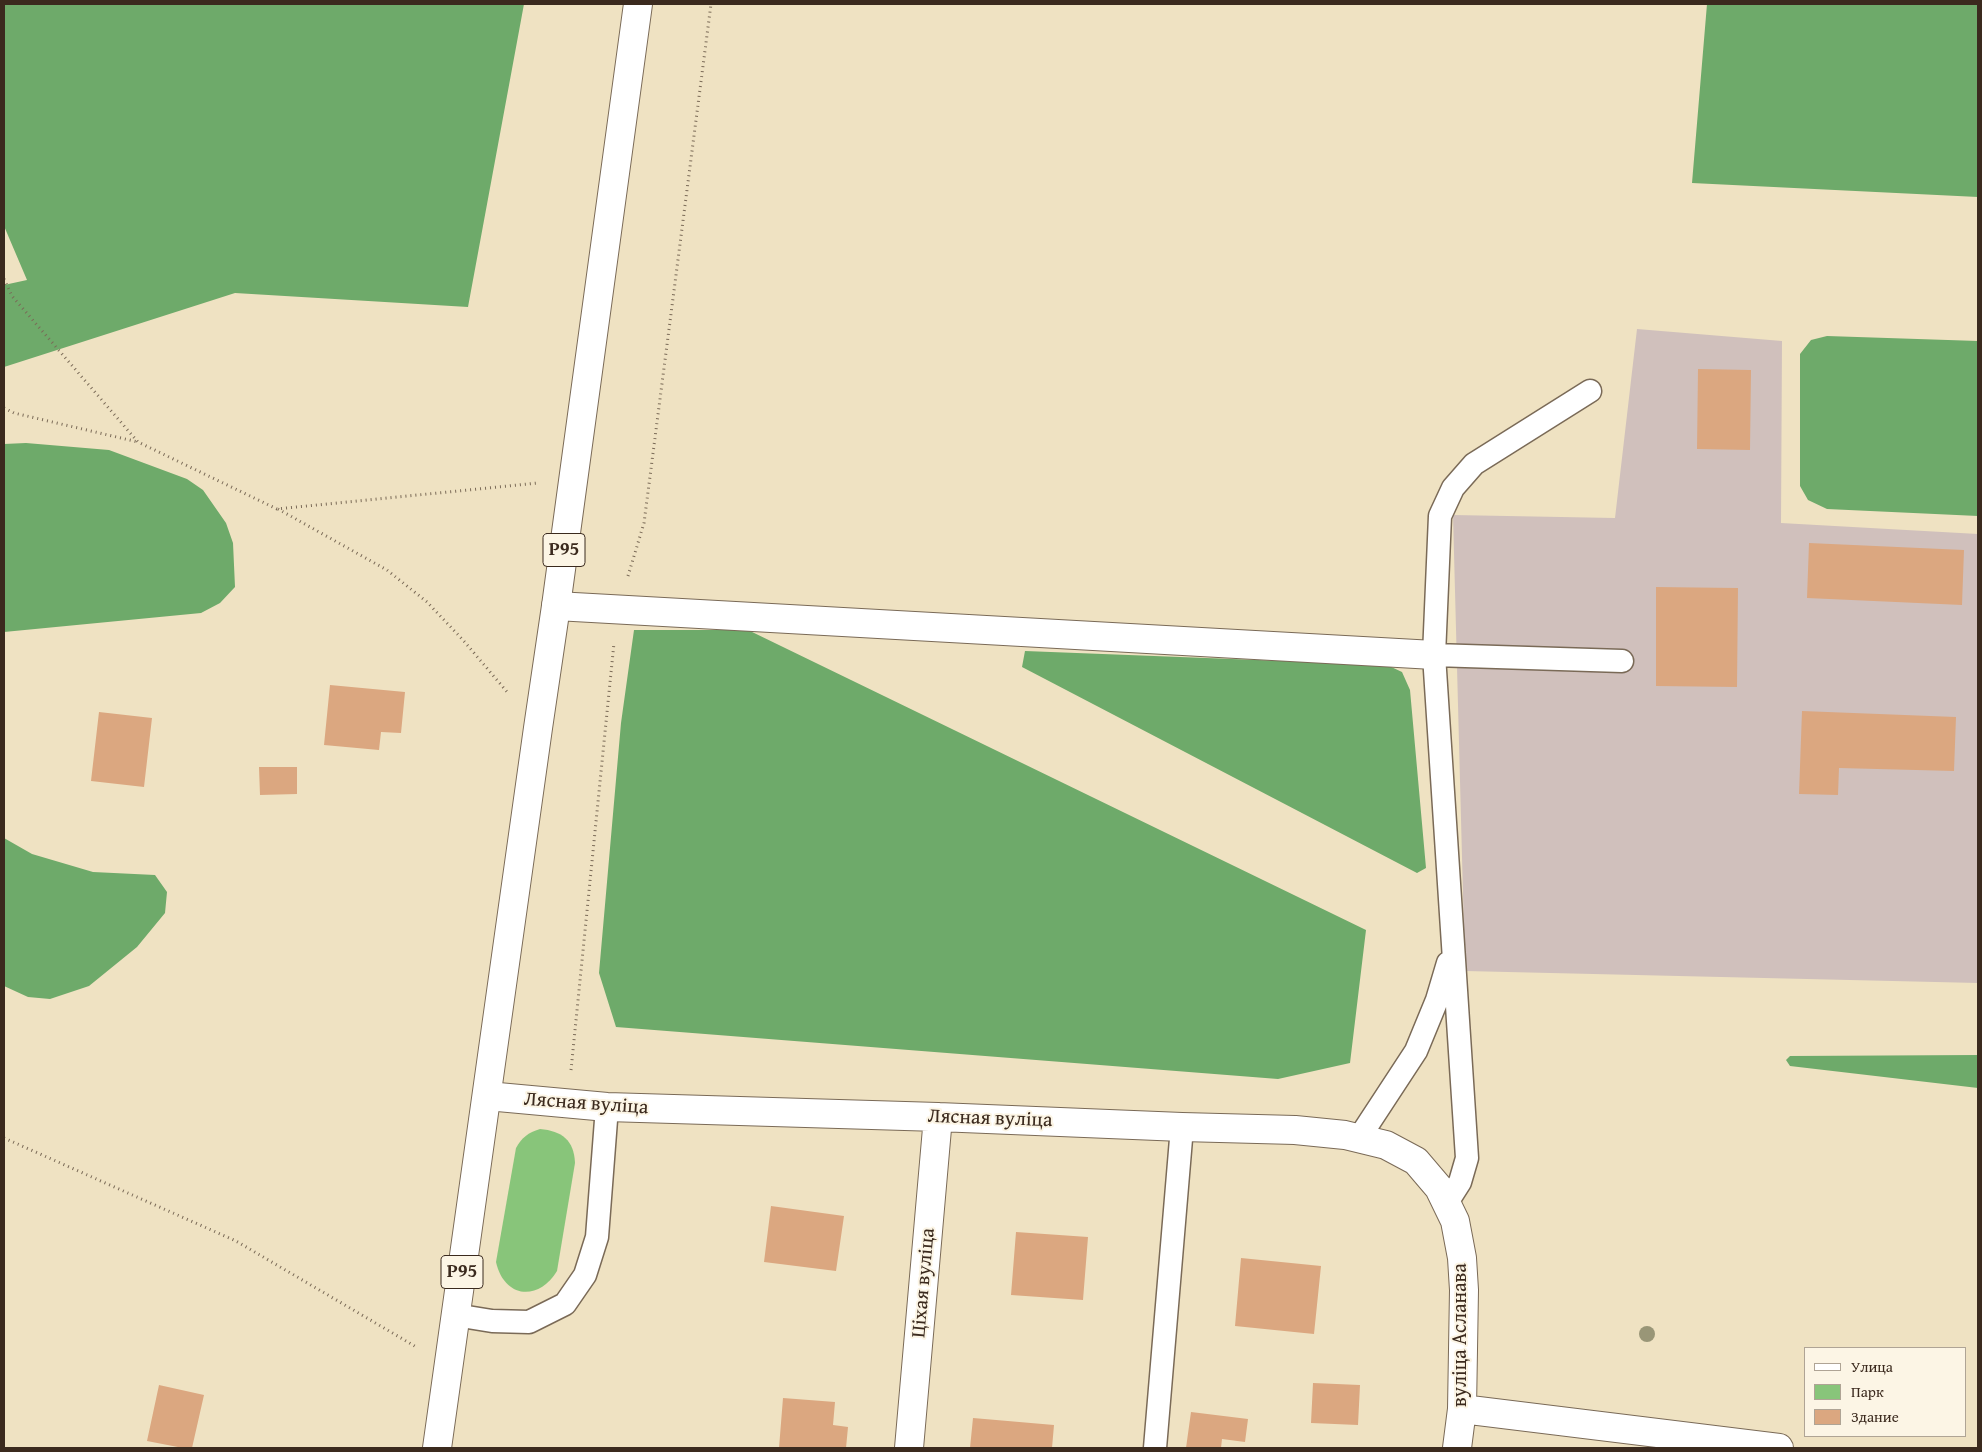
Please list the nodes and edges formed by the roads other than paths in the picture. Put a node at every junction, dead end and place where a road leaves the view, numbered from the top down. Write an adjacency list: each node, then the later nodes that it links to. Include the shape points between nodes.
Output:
1 (638, 4): 3 (street, Р95)
2 (1590, 392): 4 (lane, via 1474,464 1453,488 1440,516)
3 (556, 606): 4 (street); 7 (street, Р95)
4 (1434, 655): 5 (lane); 6 (lane)
5 (1622, 661)
6 (1452, 948): 11 (lane, via 1437,1000 1416,1051); 12 (lane, via 1467,1158)
7 (487, 1096): 8 (street, Лясная вуліца); 13 (street, Р95)
8 (607, 1107): 9 (street, Лясная вуліца); 13 (lane, via 597,1237 585,1275 565,1304 529,1322)
9 (938, 1117): 10 (street, Лясная вуліца); 16 (street, Ціхая вуліца)
10 (1182, 1127): 11 (street, Лясная вуліца, via 1296,1130); 17 (lane)
11 (1359, 1138): 12 (street, Лясная вуліца, via 1386,1145 1416,1161 1439,1188)
12 (1450, 1213): 14 (street, вуліца Асланава, via 1462,1258 1464,1290)
13 (455, 1315): 15 (street, Р95)
14 (1462, 1409): 18 (street, вуліца Асланава); 19 (street)
15 (437, 1448)
16 (909, 1448)
17 (1155, 1448)
18 (1457, 1448)
19 (1779, 1448)

